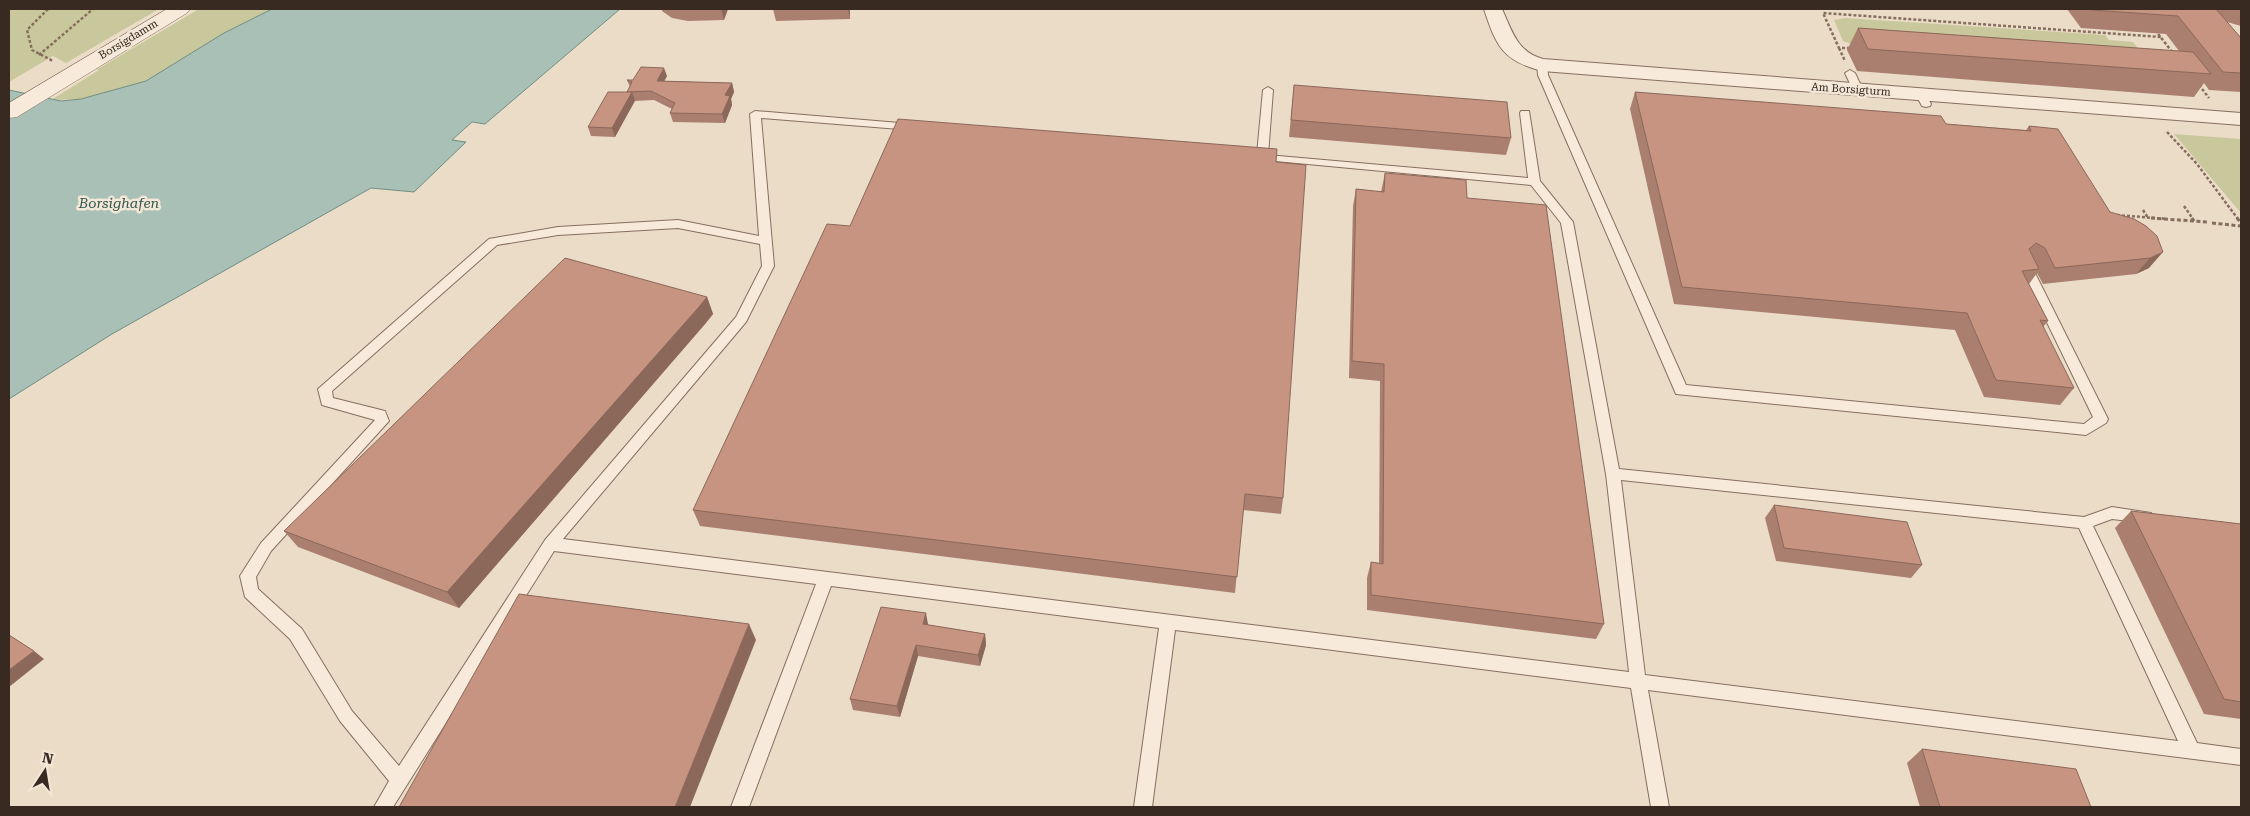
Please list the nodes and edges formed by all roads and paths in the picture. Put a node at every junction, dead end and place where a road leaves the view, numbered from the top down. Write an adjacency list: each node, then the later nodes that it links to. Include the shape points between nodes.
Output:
1 (48, 9): 10 (path, via 27,30 32,50)
2 (93, 9): 10 (path)
3 (180, 9): 13 (street, Borsigdamm)
4 (1493, 9): 12 (street, Am Borsigturm, via 1514,54 1522,60)
5 (1821, 9): 6 (path)
6 (1823, 13): 8 (path); 9 (path, via 1839,48)
7 (2150, 24): 8 (path)
8 (2161, 38): 11 (path)
9 (1859, 49)
10 (39, 55): 13 (path)
11 (2178, 59)
12 (1542, 65): 18 (street, Am Borsigturm, via 1854,81 1924,99); 33 (lane, via 1543,75 1680,390 2086,430 2101,419)
13 (68, 67): 16 (street, Borsigdamm)
14 (2195, 80): 18 (path)
15 (1268, 90): 22 (lane)
16 (9, 112)
17 (1525, 113): 23 (lane)
18 (2232, 118)
19 (924, 128): 32 (lane, via 755,114)
20 (2165, 130): 31 (path, via 2197,164)
21 (1242, 156): 22 (lane)
22 (1262, 157): 23 (lane)
23 (1534, 182): 34 (lane, via 1567,222)
24 (2184, 206): 28 (path)
25 (2143, 210): 27 (path)
26 (2113, 215): 27 (path)
27 (2148, 218): 28 (path)
28 (2194, 221): 29 (path)
29 (2206, 222)
30 (2212, 223): 31 (path)
31 (2241, 224)
32 (766, 241): 37 (lane, via 768,266 741,319); 43 (lane, via 678,224 558,231 493,242 326,389 327,401 380,415 382,421 266,547 248,576 251,592 296,634 346,716)
33 (2026, 265)
34 (1613, 474): 36 (lane); 40 (lane)
35 (2158, 518): 36 (lane, via 2112,513)
36 (2084, 523): 41 (lane)
37 (550, 544): 38 (lane); 43 (lane)
38 (826, 578): 39 (lane); 45 (lane)
39 (1168, 621): 40 (lane); 46 (lane)
40 (1638, 682): 41 (lane); 47 (lane)
41 (2191, 750): 42 (lane)
42 (2241, 757)
43 (400, 780): 44 (lane)
44 (383, 807)
45 (740, 807)
46 (1143, 807)
47 (1660, 807)

